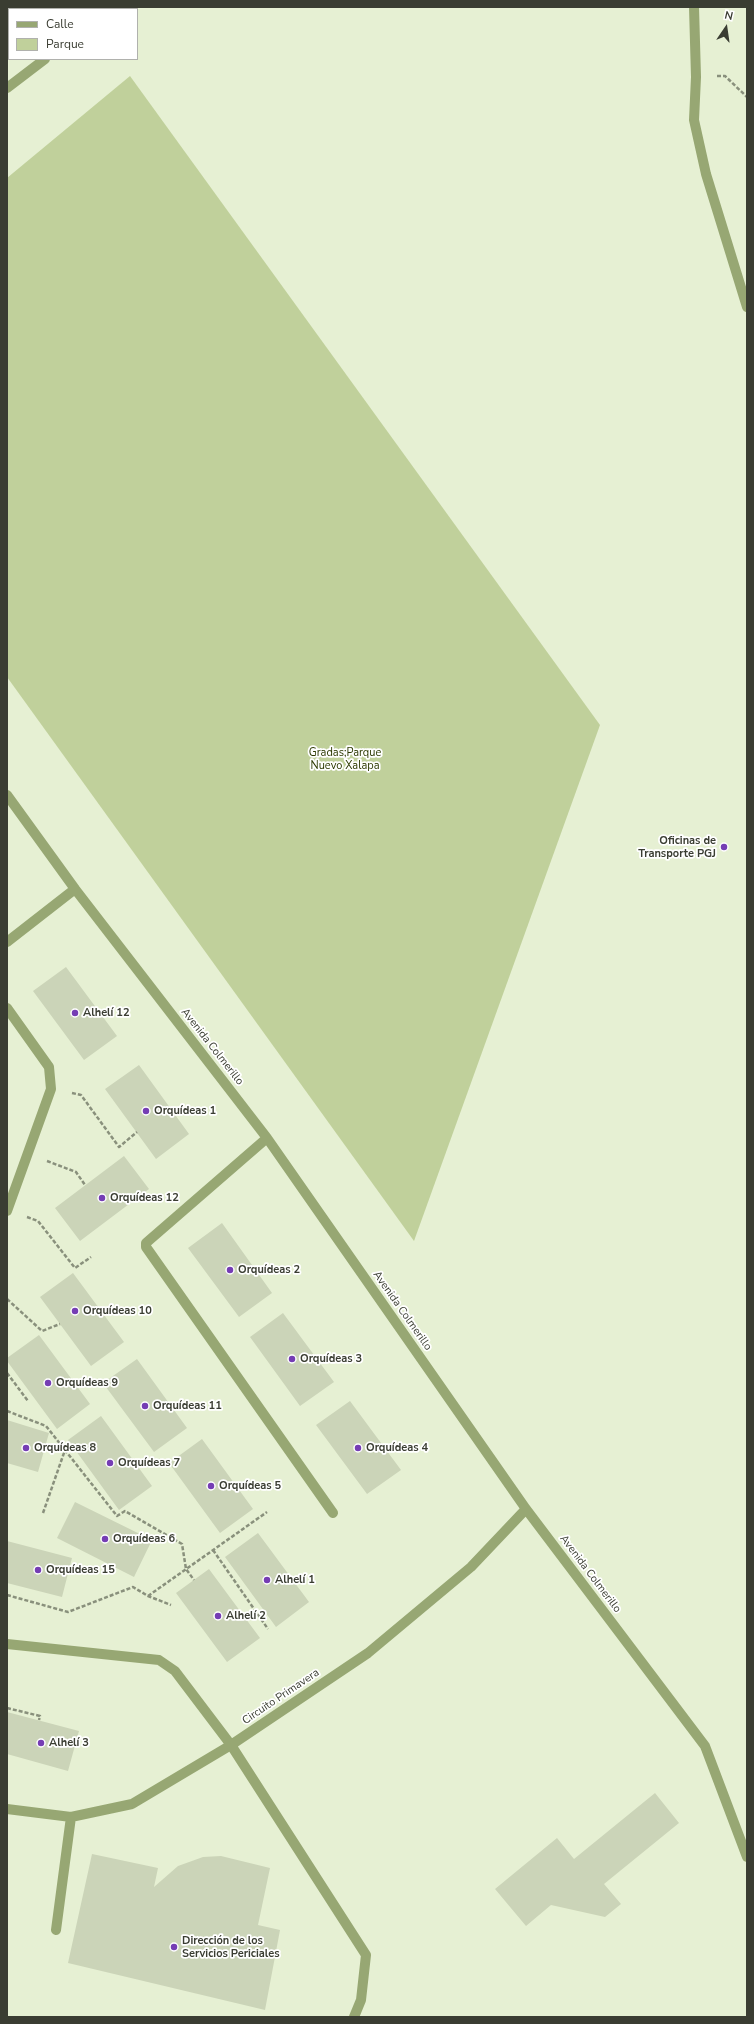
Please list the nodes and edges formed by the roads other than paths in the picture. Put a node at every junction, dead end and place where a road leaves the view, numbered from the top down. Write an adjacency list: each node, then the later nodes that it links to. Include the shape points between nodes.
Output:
1 (694, 7): 4 (street, via 694,120 706,174)
2 (44, 60): 3 (street)
3 (7, 88)
4 (747, 307)
5 (7, 795): 6 (street, Avenida Colmerillo)
6 (75, 889): 7 (street); 9 (street, Avenida Colmerillo)
7 (7, 942)
8 (7, 1008): 10 (street, via 49,1067 52,1089)
9 (267, 1138): 11 (street, Avenida Colmerillo); 12 (street, via 146,1243 146,1247)
10 (7, 1210)
11 (526, 1509): 14 (street, Circuito Primavera, via 471,1566 368,1653); 17 (street, Avenida Colmerillo, via 705,1746)
12 (333, 1513)
13 (7, 1644): 14 (street, via 159,1660 175,1670)
14 (231, 1745): 16 (street, Circuito Primavera, via 132,1804); 19 (street, via 366,1955 361,2000)
15 (7, 1809): 16 (street, Circuito Primavera)
16 (71, 1817): 18 (street)
17 (747, 1857)
18 (56, 1930)
19 (354, 2017)

